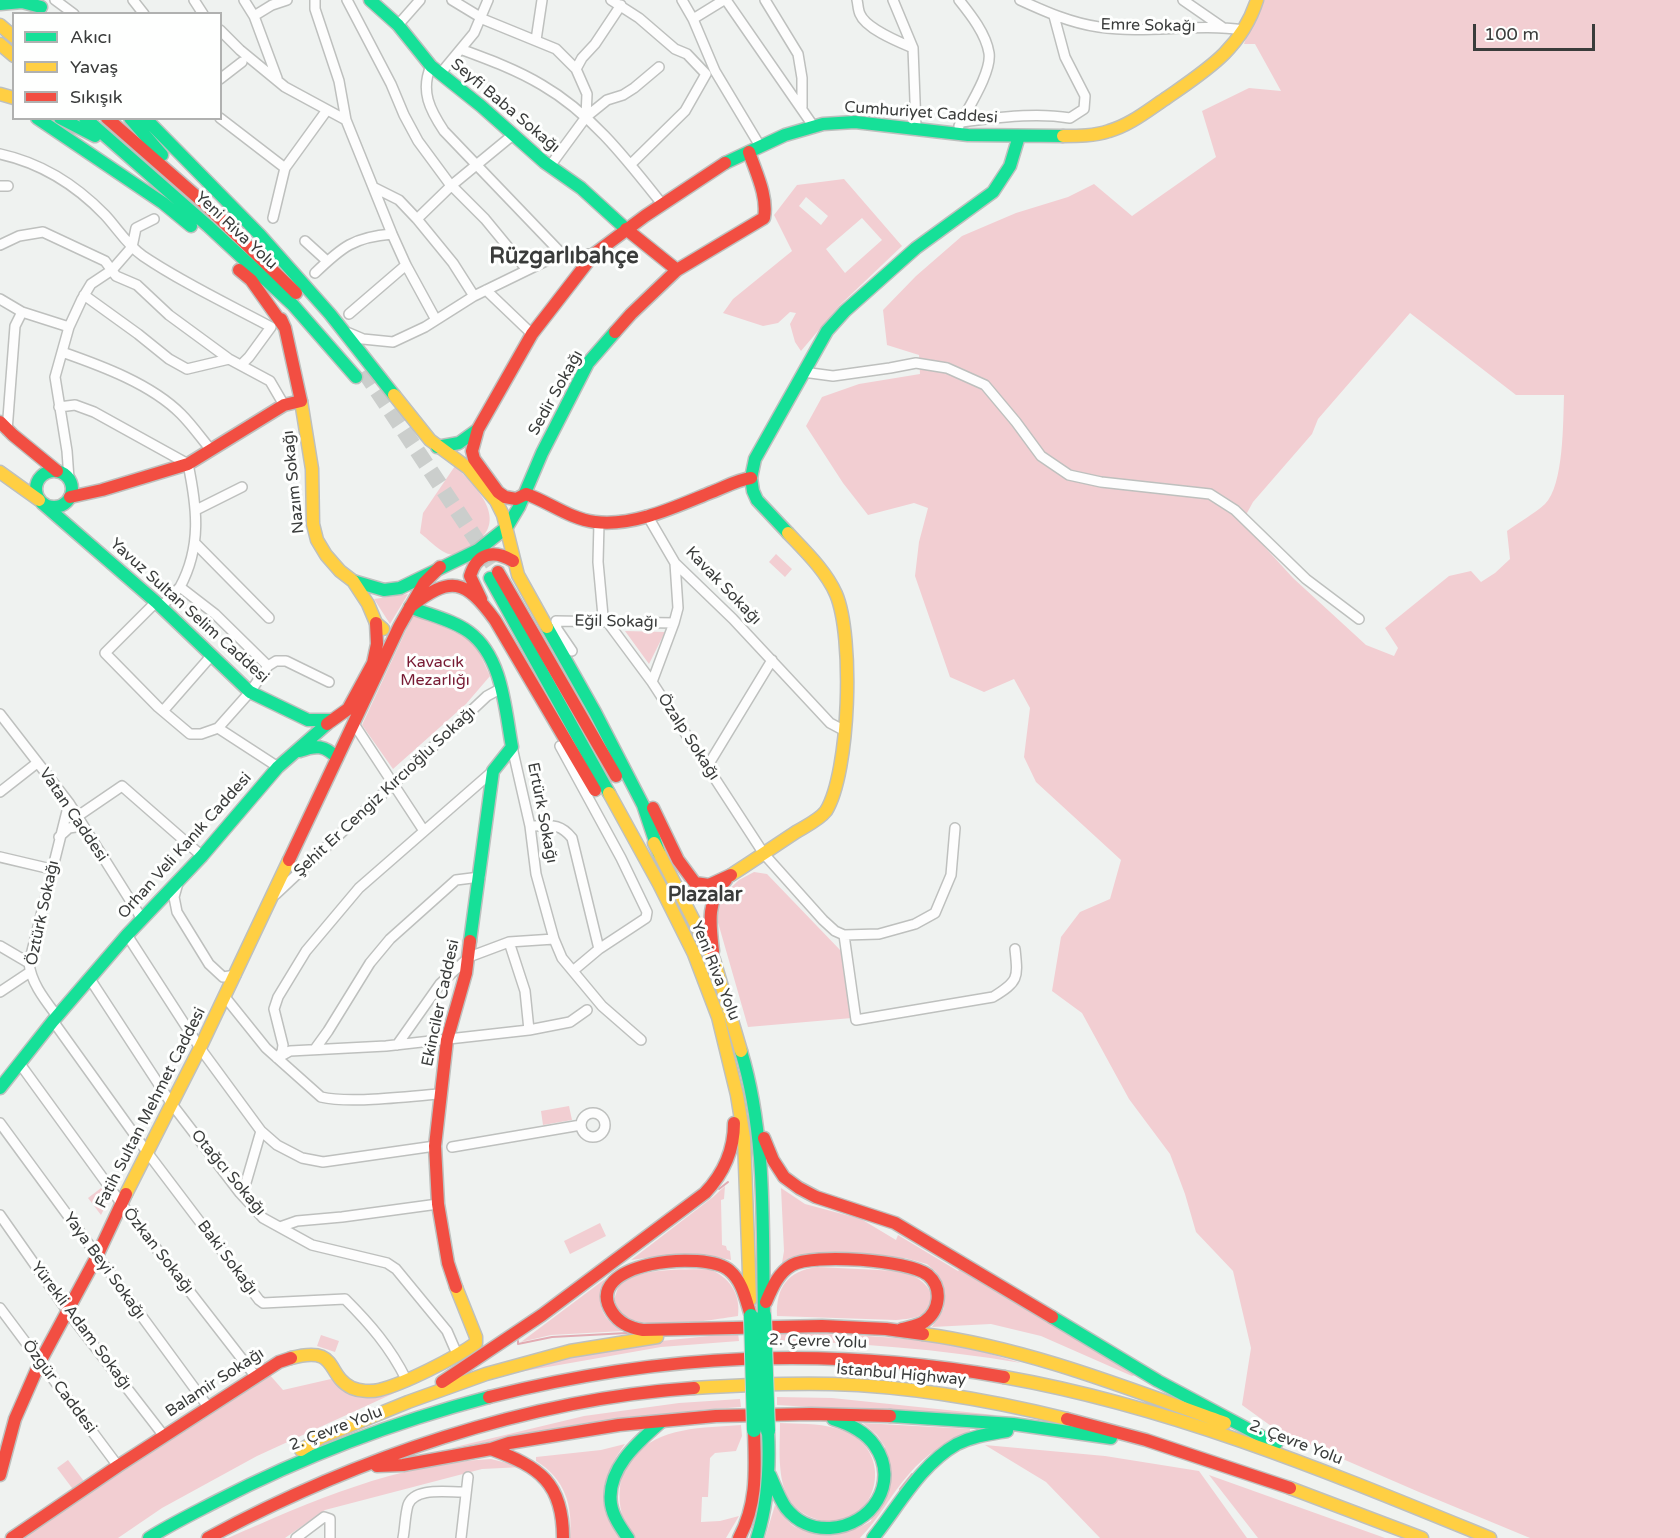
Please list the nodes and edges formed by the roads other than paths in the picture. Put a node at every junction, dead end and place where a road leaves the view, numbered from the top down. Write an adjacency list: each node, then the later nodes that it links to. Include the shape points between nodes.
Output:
1 (27, 0): 25 (main road)
2 (55, 0): 26 (street)
3 (133, 0): 27 (street)
4 (244, 0): 28 (street)
5 (286, 0): 28 (street)
6 (315, 0): 60 (street)
7 (346, 0): 73 (street, via 413,132)
8 (370, 0): 33 (main road, Seyfi Baba Sokağı)
9 (420, 0): 33 (street)
10 (452, 0): 30 (street)
11 (488, 0): 30 (street)
12 (542, 0): 38 (street)
13 (611, 0): 23 (street)
14 (682, 0): 31 (street)
15 (725, 0): 31 (street); 50 (street)
16 (765, 0): 50 (street, via 798,54)
17 (857, 0): 40 (street, via 865,22)
18 (893, 0): 40 (street)
19 (1020, 0): 29 (street, Emre Sokağı)
20 (1183, 0): 34 (street)
21 (1257, 0): 35 (main road, Cumhuriyet Caddesi)
22 (963, 1): 63 (street, via 990,54 988,69)
23 (620, 3): 45 (street); 47 (street, via 675,49)
24 (3, 4): 25 (main road, via 22,2)
25 (41, 11)
26 (71, 12)
27 (142, 12)
28 (254, 16): 49 (street)
29 (1054, 16): 34 (street, Emre Sokağı, via 1100,27); 63 (street, via 1065,57 1085,96 1084,109 1070,118 1016,116)
30 (482, 18): 38 (street); 41 (street)
31 (693, 19): 47 (street)
32 (0, 25): 37 (main road)
33 (398, 25): 46 (main road, Seyfi Baba Sokağı)
34 (1222, 27): 35 (street, Emre Sokağı)
35 (1244, 30): 65 (main road, Cumhuriyet Caddesi, via 1216,63 1134,120 1109,131 1082,136)
36 (222, 32): 49 (street)
37 (12, 35)
38 (536, 40): 45 (street, via 556,49)
39 (0, 44): 42 (main road)
40 (913, 48): 62 (street)
41 (462, 50): 46 (street); 52 (street, via 543,86)
42 (12, 54)
43 (242, 62): 48 (street)
44 (659, 67): 52 (street, via 634,88 607,100)
45 (576, 69): 52 (street, via 586,94)
46 (436, 70): 64 (main road, Seyfi Baba Sokağı); 70 (street, via 425,88 431,111 444,131)
47 (710, 72): 66 (street); 69 (street, via 685,111)
48 (222, 77)
49 (277, 79): 51 (street)
50 (802, 107): 61 (street)
51 (327, 110): 60 (street); 72 (street)
52 (586, 117): 69 (street); 71 (street)
53 (40, 120): 102 (main road, via 176,213 251,280)
54 (64, 120): 68 (main road)
55 (87, 120): 68 (main road, Yeni Riva Yolu)
56 (109, 120): 75 (main road, Yeni Riva Yolu)
57 (132, 120): 75 (main road)
58 (147, 120): 103 (main road, via 261,235)
59 (222, 120): 72 (street)
60 (346, 120): 74 (street)
61 (814, 127): 62 (main road, Cumhuriyet Caddesi, via 855,122); 66 (main road, Cumhuriyet Caddesi)
62 (916, 127): 63 (main road, Cumhuriyet Caddesi)
63 (958, 128): 65 (main road, Cumhuriyet Caddesi)
64 (514, 134): 70 (street); 71 (main road, Seyfi Baba Sokağı)
65 (1019, 136): 108 (main road, via 1012,164 993,192 916,248 851,305 827,331)
66 (754, 149): 76 (main road, Cumhuriyet Caddesi); 91 (main road, Sedir Sokağı, via 764,218)
67 (0, 154): 84 (street, via 42,168 69,183 105,215)
68 (127, 155): 93 (main road, Yeni Riva Yolu)
69 (631, 164): 76 (street)
70 (478, 165): 73 (street); 85 (street)
71 (550, 166): 80 (main road, Seyfi Baba Sokağı)
72 (285, 168): 77 (street)
73 (452, 185): 79 (street); 90 (street)
74 (373, 187): 79 (street, via 399,200); 81 (street)
75 (204, 203): 93 (main road, Yeni Riva Yolu, via 288,284 360,374)
76 (662, 204): 80 (main road, Cumhuriyet Caddesi)
77 (273, 218)
78 (154, 219): 84 (street, via 136,228)
79 (417, 219): 96 (street)
80 (626, 229): 86 (main road, Cumhuriyet Caddesi); 91 (main road, Seyfi Baba Sokağı)
81 (392, 234): 87 (street, via 352,242); 88 (street)
82 (305, 241): 87 (street)
83 (0, 245): 89 (street, via 19,236 43,232 105,261)
84 (132, 247): 89 (street); 107 (street, via 271,327)
85 (562, 254): 86 (street); 90 (street)
86 (594, 254): 104 (main road, Cumhuriyet Caddesi)
87 (327, 261): 92 (street)
88 (406, 265): 99 (street); 100 (street)
89 (112, 270): 95 (street, via 91,284); 106 (street, via 116,276 137,285 169,315)
90 (527, 270): 94 (street)
91 (677, 270): 124 (main road, Sedir Sokağı, via 588,363 542,453)
92 (315, 273)
93 (262, 277): 102 (main road)
94 (486, 290): 96 (street); 104 (street)
95 (84, 295): 101 (street); 106 (street, via 187,369)
96 (474, 296): 100 (street)
97 (0, 299): 98 (street)
98 (22, 312): 101 (street); 112 (street, via 15,326)
99 (350, 314)
100 (436, 320): 103 (street, via 393,342 363,339)
101 (69, 327): 105 (street)
102 (285, 328): 109 (main road, Nazım Sokağı)
103 (341, 330): 114 (main road)
104 (532, 334): 113 (main road, Cumhuriyet Caddesi)
105 (62, 352): 111 (street, via 55,377); 115 (street, via 109,369 157,396 180,414)
106 (229, 359): 107 (street)
107 (241, 365): 110 (street, via 270,381)
108 (803, 372): 121 (main road); 142 (street, via 833,376 916,363 947,368 985,385 1041,456 1069,475 1209,494 1236,510 1306,579)
109 (302, 401): 110 (main road); 136 (main road, Nazım Sokağı, via 317,540 340,571)
110 (284, 405): 115 (main road)
111 (59, 407): 117 (street, via 75,405 94,412); 119 (street, via 67,451)
112 (4, 426): 116 (main road)
113 (478, 429): 114 (main road, via 462,443); 124 (main road, via 474,459 498,492 516,499)
114 (437, 447): 130 (main road, via 458,459 480,481 499,506)
115 (210, 450): 117 (main road)
116 (37, 453): 119 (main road); 120 (main road)
117 (188, 464): 125 (main road); 127 (street)
118 (0, 472): 122 (main road, Yavuz Sultan Selim Caddesi)
119 (63, 475): 120 (main road, via 45,473); 125 (main road, via 72,487)
120 (38, 480): 122 (main road); 126 (main road, via 35,491)
121 (745, 482): 128 (main road); 163 (main road, via 831,586 841,606 847,673)
122 (16, 484): 126 (main road, Yavuz Sultan Selim Caddesi)
123 (242, 487): 127 (street)
124 (530, 491): 129 (main road); 130 (main road, Sedir Sokağı)
125 (69, 499): 126 (main road, via 54,508); 131 (main road)
126 (40, 502): 131 (main road, Yavuz Sultan Selim Caddesi)
127 (196, 510): 132 (street)
128 (647, 515): 129 (main road); 134 (street, Kavak Sokağı)
129 (599, 523): 143 (street, via 598,562 603,616)
130 (507, 527): 133 (main road); 135 (main road, via 478,550)
131 (78, 534): 138 (main road, Yavuz Sultan Selim Caddesi)
132 (195, 543): 137 (street); 141 (street)
133 (513, 561): 139 (main road, via 496,553 474,564 470,576); 157 (main road, via 544,625)
134 (675, 563): 145 (street, via 678,608); 149 (street, Kavak Sokağı)
135 (440, 567): 136 (main road, via 392,590); 140 (main road, Fatih Sultan Mehmet Caddesi, via 424,583)
136 (353, 581): 144 (main road)
137 (180, 587): 138 (street); 150 (street, via 215,614)
138 (159, 604): 148 (main road, Yavuz Sultan Selim Caddesi); 156 (street, via 105,653)
139 (484, 604): 140 (main road, via 468,591 448,584 434,588); 155 (main road)
140 (410, 607): 146 (main road, Fatih Sultan Mehmet Caddesi); 153 (main road, Ertürk Sokağı, via 476,638 485,649)
141 (269, 618)
142 (1359, 619)
143 (608, 622): 145 (street, Eğil Sokağı); 147 (street, Eğil Sokağı, via 556,621); 152 (street, Özalp Sokağı)
144 (376, 623): 146 (main road, via 387,630); 160 (main road, Orhan Veli Kanık Caddesi, via 373,663 348,709)
145 (674, 623): 152 (street)
146 (399, 627): 161 (main road, Fatih Sultan Mehmet Caddesi)
147 (572, 651)
148 (212, 655): 154 (main road, Yavuz Sultan Selim Caddesi); 156 (street)
149 (772, 660): 163 (street, Kavak Sokağı, via 830,723); 169 (street)
150 (268, 666): 151 (street, via 286,661); 154 (street)
151 (329, 682)
152 (652, 682): 169 (street, Özalp Sokağı)
153 (500, 688): 165 (main road, Ertürk Sokağı); 171 (street, Şehit Er Cengiz Kırcıoğlu Sokağı)
154 (250, 692): 159 (main road, Yavuz Sultan Selim Caddesi); 162 (street)
155 (545, 707): 190 (main road); 197 (street, via 550,729 648,912 646,918)
156 (163, 711): 162 (street, via 190,734)
157 (595, 712): 180 (main road, via 643,806); 185 (main road, via 617,737 694,883 707,886)
158 (0, 715): 167 (street, Vatan Caddesi)
159 (308, 720): 160 (main road); 164 (main road)
160 (332, 720): 164 (main road, Orhan Veli Kanık Caddesi)
161 (354, 724): 166 (main road, Fatih Sultan Mehmet Caddesi); 171 (street)
162 (218, 728): 168 (street)
163 (844, 731): 181 (main road, via 831,802 820,817)
164 (312, 737): 168 (main road, Orhan Veli Kanık Caddesi)
165 (512, 747): 170 (main road); 176 (street, Ertürk Sokağı)
166 (337, 758): 168 (main road, via 322,745 301,750); 188 (main road, Fatih Sultan Mehmet Caddesi)
167 (38, 763): 172 (street); 173 (street, Vatan Caddesi)
168 (280, 765): 182 (main road, Orhan Veli Kanık Caddesi)
169 (707, 766): 181 (street, Özalp Sokağı)
170 (493, 771): 178 (street); 186 (main road, Ekinciler Caddesi)
171 (394, 783): 178 (street); 188 (street, Şehit Er Cengiz Kırcıoğlu Sokağı)
172 (0, 792)
173 (69, 803): 174 (street, Vatan Caddesi); 179 (street, Öztürk Sokağı)
174 (78, 816): 175 (street, Vatan Caddesi); 182 (street, via 122,786)
175 (82, 826): 179 (street, via 71,827); 189 (street, Vatan Caddesi)
176 (531, 826): 193 (street, Ertürk Sokağı, via 537,874); 197 (street, via 558,826 572,838)
177 (954, 828): 192 (street, via 951,875 935,913 915,924 879,934)
178 (424, 831): 214 (street, via 359,888 306,951 274,1009 283,1046)
179 (60, 837): 184 (street, Öztürk Sokağı)
180 (659, 853): 190 (main road, Yeni Riva Yolu, via 493,574); 199 (main road)
181 (764, 854): 185 (main road); 192 (street, Özalp Sokağı, via 823,920)
182 (202, 856): 187 (main road, Orhan Veli Kanık Caddesi)
183 (0, 857): 184 (street)
184 (51, 869): 200 (street, Öztürk Sokağı)
185 (731, 875): 199 (main road, via 711,901)
186 (480, 877): 198 (main road, Ekinciler Caddesi); 213 (street, via 456,880 390,939)
187 (179, 881): 189 (main road, Orhan Veli Kanık Caddesi); 202 (street, via 174,897 177,912 209,964 224,977)
188 (272, 897): 202 (main road, Fatih Sultan Mehmet Caddesi)
189 (142, 919): 191 (main road, Orhan Veli Kanık Caddesi)
190 (678, 923): 218 (main road, Yeni Riva Yolu, via 720,1021)
191 (127, 935): 203 (main road, Orhan Veli Kanık Caddesi); 212 (street)
192 (844, 935): 196 (street, via 856,1020 993,997 1011,986 1017,972)
193 (554, 939): 194 (street); 201 (street, Ertürk Sokağı, via 562,958)
194 (509, 942): 198 (street); 208 (street, via 525,991)
195 (0, 946): 200 (street)
196 (1015, 948)
197 (599, 950): 201 (street)
198 (469, 957): 209 (main road, Ekinciler Caddesi); 211 (street, via 440,984)
199 (714, 960): 220 (main road, Yeni Riva Yolu)
200 (30, 968): 204 (street); 207 (street, Öztürk Sokağı)
201 (574, 970): 210 (street, Ertürk Sokağı, via 602,1006)
202 (236, 975): 205 (main road, Fatih Sultan Mehmet Caddesi)
203 (90, 979): 207 (main road, Orhan Veli Kanık Caddesi); 219 (street, Otağcı Sokağı)
204 (0, 992)
205 (225, 997): 212 (main road, Fatih Sultan Mehmet Caddesi); 214 (street)
206 (587, 1010): 208 (street, via 570,1022)
207 (55, 1018): 215 (main road, Orhan Veli Kanık Caddesi); 226 (street, Öztürk Sokağı)
208 (529, 1030): 209 (street)
209 (447, 1040): 211 (street); 217 (main road, Ekinciler Caddesi)
210 (641, 1040)
211 (397, 1045): 213 (street)
212 (200, 1048): 219 (main road, Fatih Sultan Mehmet Caddesi); 223 (street)
213 (315, 1048): 214 (street, via 290,1051)
214 (277, 1058): 217 (street, via 321,1097 331,1100)
215 (20, 1064): 216 (main road, Orhan Veli Kanık Caddesi); 228 (street, Özkan Sokağı)
216 (0, 1089)
217 (440, 1094): 224 (main road, Ekinciler Caddesi)
218 (737, 1095): 235 (main road, Yeni Riva Yolu, via 744,1138); 243 (main road, via 729,1161 705,1193 507,1340)
219 (171, 1103): 226 (main road, Fatih Sultan Mehmet Caddesi); 227 (street, Otağcı Sokağı)
220 (754, 1106): 235 (main road, Yeni Riva Yolu, via 761,1174 763,1267); 251 (main road, via 770,1158 794,1186 895,1224 1150,1376)
221 (0, 1123): 232 (street, Yaya Beyi Sokağı)
222 (581, 1125): 225 (street)
223 (261, 1131): 224 (street, via 302,1158 323,1162); 227 (street)
224 (435, 1146): 229 (main road, Ekinciler Caddesi)
225 (452, 1147)
226 (147, 1152): 228 (main road, Fatih Sultan Mehmet Caddesi); 242 (street, Baki Sokağı, via 259,1300 345,1299 381,1336)
227 (240, 1193): 231 (street, Otağcı Sokağı, via 263,1218)
228 (121, 1203): 232 (main road, Fatih Sultan Mehmet Caddesi); 241 (street, Özkan Sokağı)
229 (438, 1204): 231 (street, via 297,1221); 238 (main road, Ekinciler Caddesi, via 448,1263)
230 (0, 1215): 234 (street, Yürekli Adam Sokağı)
231 (280, 1227): 239 (street, Otağcı Sokağı, via 312,1245 387,1263 396,1269 447,1332)
232 (97, 1256): 234 (main road, Fatih Sultan Mehmet Caddesi); 244 (street, Yaya Beyi Sokağı)
233 (0, 1308): 240 (street, Özgür Caddesi)
234 (68, 1312): 240 (main road, Fatih Sultan Mehmet Caddesi); 250 (street, Yürekli Adam Sokağı)
235 (757, 1316): 236 (main road, via 777,1279 798,1262 818,1259 892,1263 921,1270 938,1290 936,1308 926,1321); 237 (main road, via 735,1277 726,1268 709,1262 636,1267 617,1277 610,1286 609,1307 622,1323 640,1329); 258 (main road, bridge); 271 (main road, bridge, via 754,1501 752,1515)
236 (897, 1330): 237 (main road, via 779,1326); 251 (main road, via 1055,1364)
237 (688, 1331): 243 (main road, via 570,1351 486,1374)
238 (476, 1343): 239 (main road, Balamir Sokağı)
239 (457, 1354): 242 (main road, Balamir Sokağı)
240 (40, 1362): 246 (main road, Fatih Sultan Mehmet Caddesi); 254 (street, Özgür Caddesi)
241 (256, 1377): 242 (main road, Balamir Sokağı, via 279,1362 307,1354 323,1356 345,1384 358,1390 378,1391); 244 (main road, Balamir Sokağı)
242 (406, 1379)
243 (408, 1402): 260 (main road, via 322,1437)
244 (209, 1408): 250 (main road, Balamir Sokağı)
245 (812, 1414): 247 (main road, via 716,1416); 248 (main road, via 921,1417); 258 (main road, via 845,1422 871,1441 879,1452 883,1470 876,1502 852,1524 813,1527 787,1509)
246 (15, 1419): 249 (main road); 257 (main road, Fatih Sultan Mehmet Caddesi)
247 (661, 1422): 253 (main road, via 619,1425); 270 (main road, via 626,1455 613,1480 612,1508)
248 (1047, 1430): 252 (main road); 273 (main road, via 989,1433 949,1449 921,1473)
249 (0, 1431)
250 (164, 1436): 254 (main road, Balamir Sokağı)
251 (1263, 1436): 256 (main road)
252 (1164, 1445): 255 (main road, İstanbul Highway, via 1078,1421 972,1399 868,1387 741,1384 610,1399 521,1417 417,1446); 274 (main road, İstanbul Highway)
253 (491, 1449): 255 (main road, via 403,1465); 269 (main road, via 529,1464 547,1480 560,1503)
254 (118, 1466): 262 (main road, Balamir Sokağı)
255 (364, 1467): 264 (main road, via 291,1496)
256 (1317, 1468): 260 (main road, 2. Çevre Yolu, via 1219,1432 1078,1392 937,1366 780,1356 653,1365 473,1401 327,1448); 275 (main road, 2. Çevre Yolu)
257 (0, 1475)
258 (770, 1475): 272 (main road, via 765,1517)
259 (468, 1477): 261 (street)
260 (235, 1491): 263 (main road, 2. Çevre Yolu)
261 (466, 1492): 267 (street, via 415,1496 408,1505); 268 (street)
262 (12, 1538)
263 (149, 1538)
264 (208, 1538)
265 (296, 1538): 266 (street, via 324,1517 330,1519)
266 (330, 1538)
267 (403, 1538)
268 (460, 1538)
269 (563, 1538)
270 (628, 1538)
271 (739, 1538)
272 (757, 1538)
273 (873, 1538)
274 (1422, 1538)
275 (1490, 1538)

